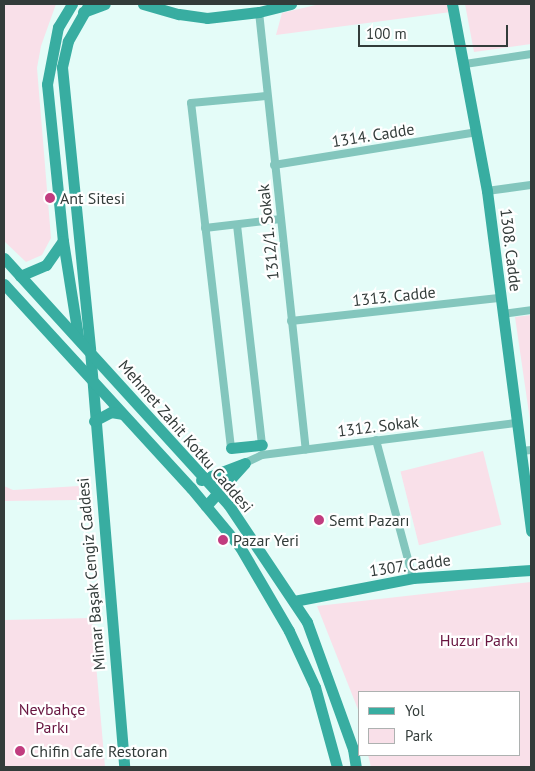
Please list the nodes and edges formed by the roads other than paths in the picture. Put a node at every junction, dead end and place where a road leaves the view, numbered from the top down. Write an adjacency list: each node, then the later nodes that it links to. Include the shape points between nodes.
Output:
1 (65, 4): 9 (street)
2 (72, 4): 9 (street, Mimar Başak Cengiz Caddesi)
3 (105, 4): 7 (street)
4 (143, 4): 8 (street, via 207,18)
5 (291, 4): 8 (street)
6 (452, 4): 11 (street, 1308. Cadde)
7 (85, 8): 29 (street, Mimar Başak Cengiz Caddesi, via 68,41 62,67)
8 (259, 12): 12 (street, 1312/1. Sokak)
9 (60, 23): 20 (street, Mimar Başak Cengiz Caddesi, via 47,84)
10 (531, 54): 11 (street)
11 (465, 64): 13 (street, 1308. Cadde)
12 (266, 96): 14 (street, 1312/1. Sokak); 19 (street, via 190,103)
13 (477, 132): 14 (street, 1314. Cadde); 16 (street, 1308. Cadde)
14 (274, 165): 17 (street, 1312/1. Sokak)
15 (531, 185): 16 (street)
16 (487, 191): 24 (street, 1308. Cadde)
17 (280, 220): 18 (street); 27 (street, 1312/1. Sokak)
18 (237, 225): 19 (street); 35 (street)
19 (205, 228): 36 (street)
20 (63, 241): 22 (street, via 46,265); 28 (street, Mimar Başak Cengiz Caddesi)
21 (4, 258): 22 (street, Mehmet Zahit Kotku Caddesi)
22 (20, 276): 28 (street, Mehmet Zahit Kotku Caddesi)
23 (4, 284): 30 (street, Mehmet Zahit Kotku Caddesi)
24 (500, 298): 26 (street, 1308. Cadde); 27 (street, 1313. Cadde)
25 (531, 310): 26 (street)
26 (502, 314): 33 (street, 1308. Cadde)
27 (291, 321): 37 (street, 1312/1. Sokak)
28 (78, 336): 29 (street, Mehmet Zahit Kotku Caddesi); 30 (street, Mimar Başak Cengiz Caddesi)
29 (90, 350): 30 (street, Mimar Başak Cengiz Caddesi); 40 (street, Mehmet Zahit Kotku Caddesi)
30 (90, 378): 31 (street, Mehmet Zahit Kotku Caddesi); 32 (street, Mimar Başak Cengiz Caddesi)
31 (122, 414): 32 (street, via 111,412); 41 (street, Mehmet Zahit Kotku Caddesi)
32 (94, 421): 48 (street, Mimar Başak Cengiz Caddesi)
33 (517, 423): 34 (street, 1312. Sokak); 38 (street, 1308. Cadde)
34 (376, 440): 37 (street, 1312. Sokak); 46 (street)
35 (262, 445): 36 (street)
36 (231, 448)
37 (306, 449): 39 (street, 1312. Sokak, via 262,454)
38 (526, 450): 44 (street, 1308. Cadde)
39 (245, 463): 40 (street); 42 (street)
40 (204, 477): 41 (street); 42 (street, Mehmet Zahit Kotku Caddesi)
41 (192, 488): 43 (street, Mehmet Zahit Kotku Caddesi)
42 (219, 494): 43 (street); 47 (street, Mehmet Zahit Kotku Caddesi)
43 (206, 506): 49 (street, Mehmet Zahit Kotku Caddesi, via 261,579 290,631 315,687)
44 (531, 531)
45 (531, 570): 46 (street, 1307. Cadde)
46 (413, 578): 47 (street, 1307. Cadde)
47 (294, 601): 50 (street, Mehmet Zahit Kotku Caddesi, via 307,622 354,749)
48 (124, 767)
49 (338, 767)
50 (356, 767)

